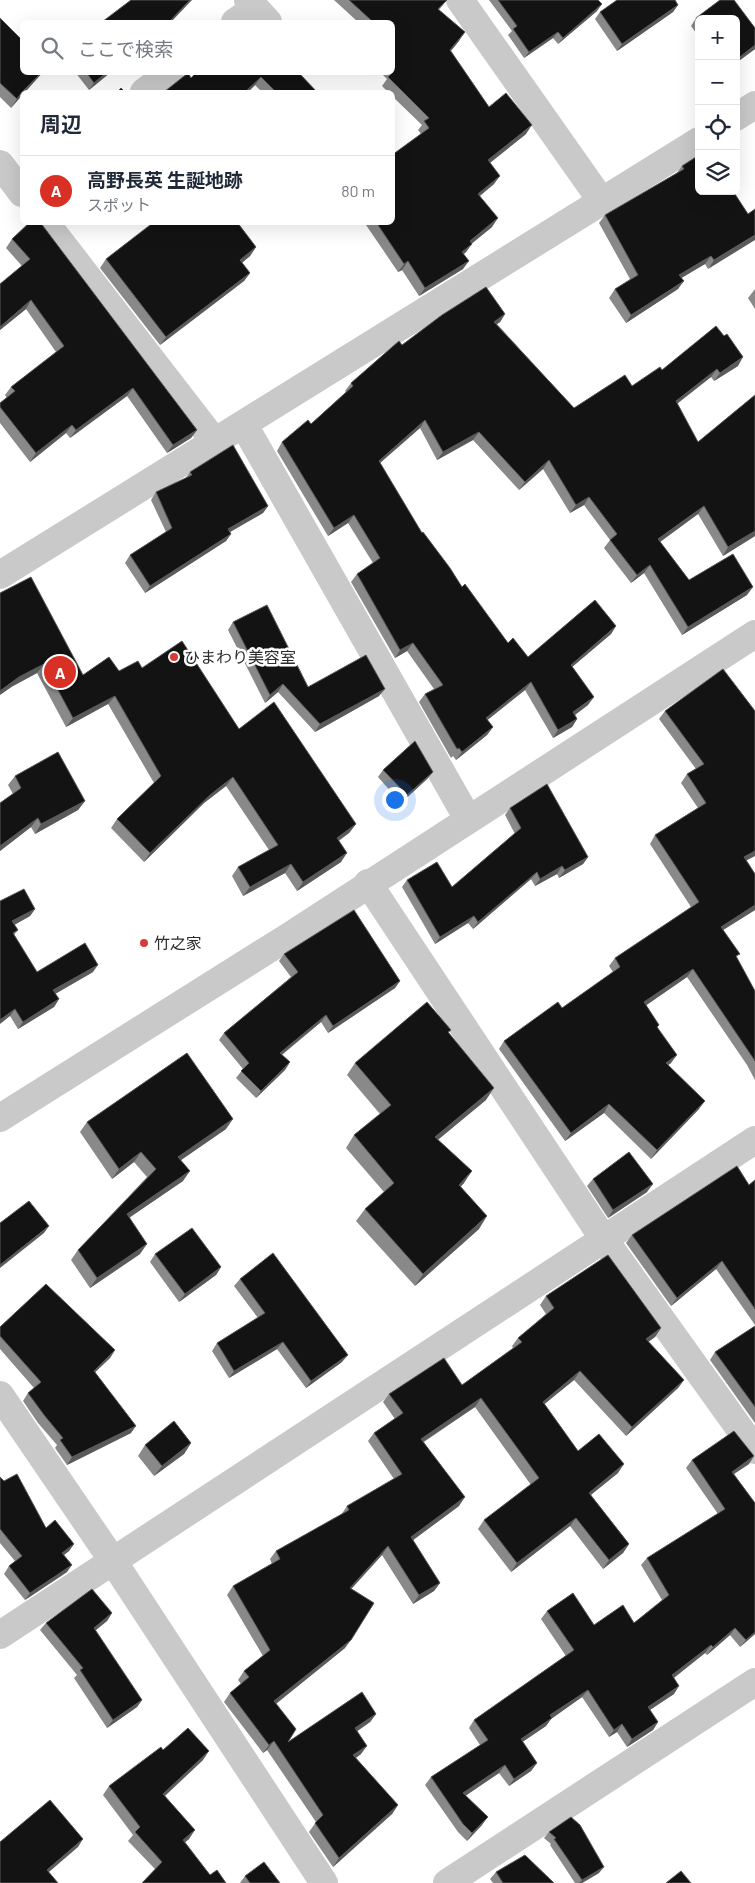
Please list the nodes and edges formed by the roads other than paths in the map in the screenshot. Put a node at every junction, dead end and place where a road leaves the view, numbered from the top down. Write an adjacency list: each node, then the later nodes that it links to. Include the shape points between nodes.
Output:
1 (460, 0): 9 (street)
2 (166, 75): 3 (street)
3 (147, 90)
4 (755, 105): 5 (street)
5 (740, 114)
6 (695, 144): 9 (street)
7 (0, 164): 8 (street)
8 (20, 190)
9 (603, 203): 11 (street)
10 (48, 225): 12 (street)
11 (244, 424): 12 (street); 15 (street)
12 (215, 442): 13 (street)
13 (0, 575)
14 (755, 634): 15 (street)
15 (468, 819): 16 (street)
16 (368, 883): 17 (street); 19 (street)
17 (0, 1118)
18 (755, 1140): 19 (street)
19 (603, 1238): 21 (street); 22 (street)
20 (0, 1395): 22 (street)
21 (755, 1450)
22 (113, 1561): 23 (street); 25 (street)
23 (0, 1635)
24 (755, 1682): 26 (street)
25 (324, 1883)
26 (447, 1883)

